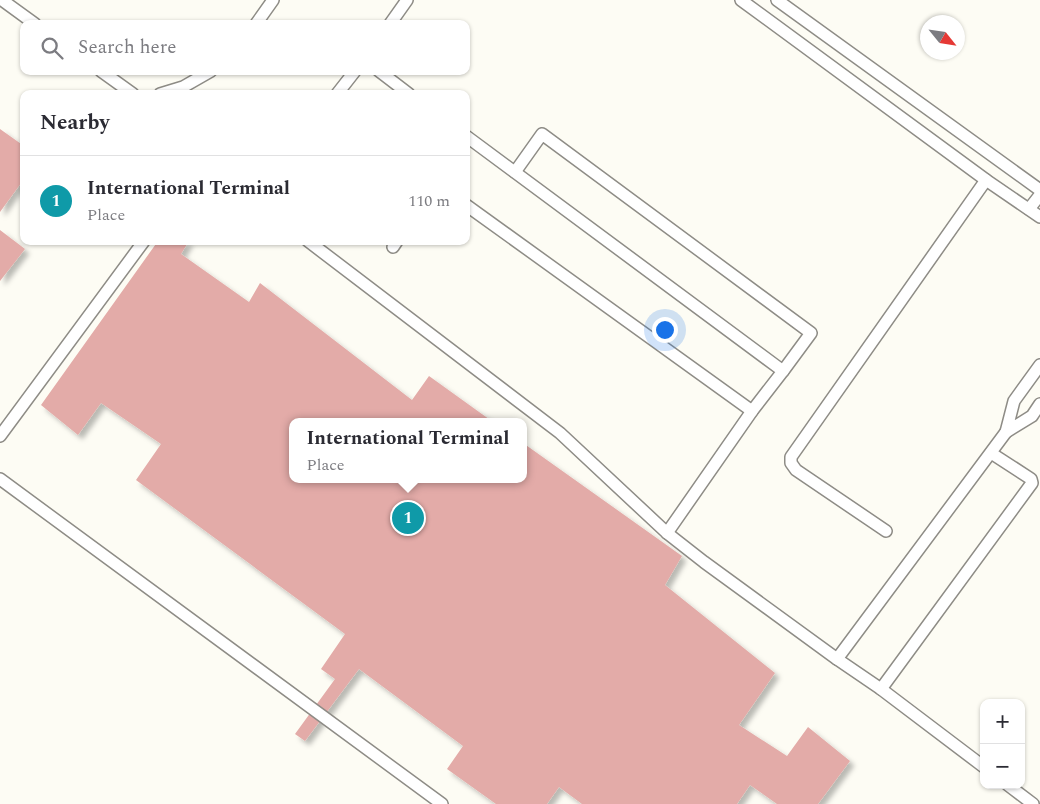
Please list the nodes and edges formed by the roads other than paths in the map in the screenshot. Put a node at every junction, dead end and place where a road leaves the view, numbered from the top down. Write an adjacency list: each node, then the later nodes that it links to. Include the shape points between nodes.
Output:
1 (2, 0): 6 (lane)
2 (273, 0): 7 (lane)
3 (407, 0): 8 (lane)
4 (741, 0): 21 (lane)
5 (777, 0): 22 (lane)
6 (30, 20)
7 (259, 20)
8 (393, 20)
9 (107, 75): 14 (lane)
10 (204, 75): 15 (lane)
11 (352, 75): 16 (lane)
12 (384, 75): 13 (lane)
13 (396, 84): 17 (lane); 18 (lane)
14 (127, 90)
15 (173, 90)
16 (340, 90)
17 (392, 90)
18 (404, 90)
19 (470, 139): 20 (lane)
20 (515, 172): 30 (lane); 30 (lane, via 542,134 811,333)
21 (986, 180): 25 (lane); 38 (lane, via 791,457 796,470)
22 (1040, 190)
23 (1040, 195): 25 (lane)
24 (470, 208): 32 (lane)
25 (1029, 209): 26 (lane)
26 (1040, 217)
27 (141, 245): 34 (lane)
28 (313, 245): 39 (lane, via 560,433)
29 (1040, 365): 33 (lane, via 1014,401)
30 (783, 371): 32 (lane)
31 (1040, 404): 33 (lane, via 1032,416)
32 (752, 411): 39 (lane)
33 (1006, 432): 35 (lane)
34 (0, 436)
35 (991, 453): 36 (lane); 40 (lane)
36 (1035, 476): 41 (lane)
37 (0, 479): 44 (lane)
38 (886, 531)
39 (667, 533): 40 (lane)
40 (837, 659): 41 (lane)
41 (881, 689): 42 (lane)
42 (980, 764)
43 (1013, 789): 45 (lane)
44 (442, 804)
45 (1033, 804)

